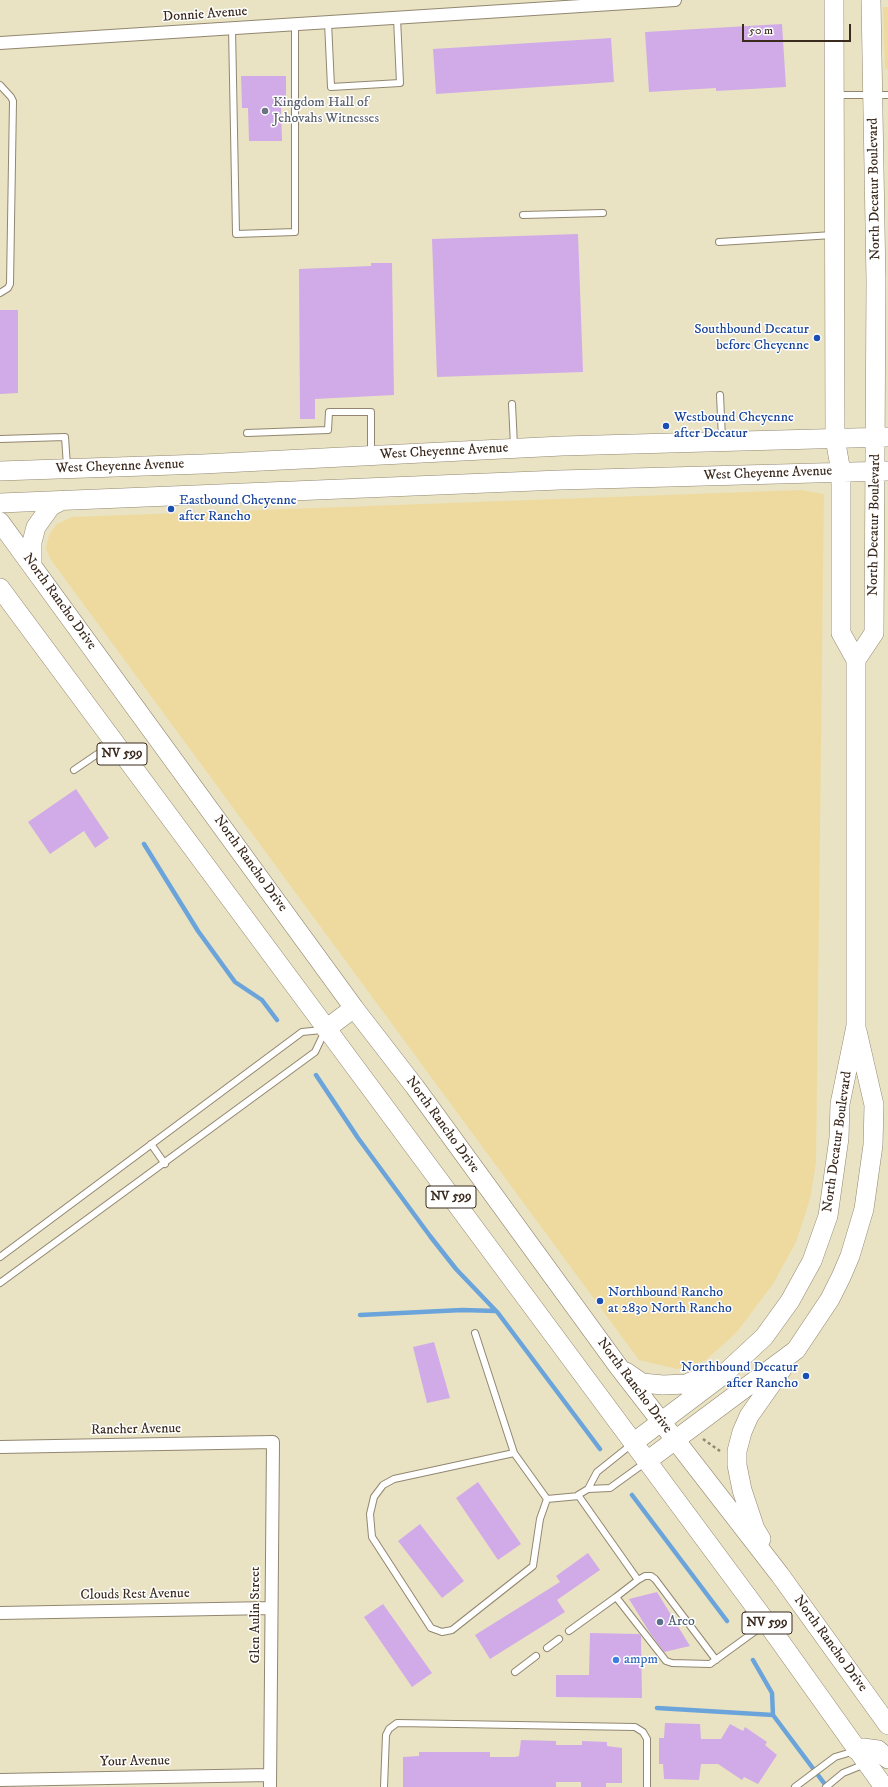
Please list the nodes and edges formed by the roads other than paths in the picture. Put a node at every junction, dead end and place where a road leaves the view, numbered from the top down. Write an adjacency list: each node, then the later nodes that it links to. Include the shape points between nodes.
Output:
1 (675, 0): 4 (street, Donnie Avenue)
2 (834, 0): 10 (main road, North Decatur Boulevard)
3 (871, 0): 11 (main road, North Decatur Boulevard)
4 (397, 18): 5 (street, Donnie Avenue); 5 (lane, via 400,84 331,87)
5 (328, 22): 6 (street, Donnie Avenue)
6 (294, 24): 7 (street, Donnie Avenue); 7 (lane, via 295,232 236,234)
7 (232, 28): 8 (street, Donnie Avenue)
8 (0, 43)
9 (0, 85): 16 (lane, via 13,101 10,284)
10 (834, 95): 11 (lane); 14 (main road, North Decatur Boulevard)
11 (881, 95): 20 (main road, North Decatur Boulevard, via 879,281)
12 (602, 213): 13 (lane)
13 (523, 215)
14 (834, 235): 15 (lane); 21 (main road, North Decatur Boulevard)
15 (719, 242)
16 (0, 293)
17 (720, 395): 23 (lane)
18 (512, 404): 24 (lane)
19 (246, 433): 25 (lane, via 328,430 329,412 370,412)
20 (882, 437): 21 (main road, West Cheyenne Avenue); 28 (main road, North Decatur Boulevard)
21 (835, 438): 23 (main road, West Cheyenne Avenue); 29 (main road, North Decatur Boulevard)
22 (0, 440): 26 (lane, via 66,437)
23 (722, 442): 24 (main road, West Cheyenne Avenue)
24 (514, 449): 25 (main road, West Cheyenne Avenue)
25 (371, 456): 26 (main road, West Cheyenne Avenue)
26 (67, 469): 27 (main road, West Cheyenne Avenue)
27 (0, 471)
28 (881, 471): 29 (main road, West Cheyenne Avenue); 35 (main road, North Decatur Boulevard, via 874,633)
29 (841, 472): 30 (main road, West Cheyenne Avenue, via 560,480); 35 (main road, North Decatur Boulevard, via 841,633)
30 (61, 500): 31 (main road, West Cheyenne Avenue); 33 (main road, via 51,506 36,527 32,542)
31 (0, 503)
32 (0, 522): 33 (main road, North Rancho Drive / NV 599)
33 (32, 566): 38 (main road, North Rancho Drive / NV 599)
34 (0, 588): 36 (main road, NV 599)
35 (856, 660): 39 (main road, North Decatur Boulevard)
36 (114, 743): 37 (lane); 40 (main road, NV 599)
37 (74, 770)
38 (354, 1008): 40 (main road); 47 (main road, North Rancho Drive / NV 599, via 415,1087)
39 (856, 1026): 46 (main road, North Decatur Boulevard, via 874,1104 869,1184 858,1234 841,1277 830,1299); 48 (main road, North Decatur Boulevard, via 840,1104 839,1138 828,1216 812,1261 790,1301 764,1337)
40 (326, 1029): 41 (lane, via 302,1032); 42 (lane, via 315,1052); 52 (main road, NV 599)
41 (151, 1144): 42 (lane); 43 (lane)
42 (165, 1164): 44 (lane)
43 (0, 1257)
44 (0, 1283)
45 (475, 1332): 54 (lane)
46 (796, 1350): 50 (main road, North Decatur Boulevard); 59 (main road, via 749,1416 737,1452 742,1490 755,1529)
47 (618, 1366): 48 (main road, via 642,1383 652,1385 686,1384 707,1375); 49 (main road, North Rancho Drive / NV 599)
48 (723, 1375): 49 (main road, North Decatur Boulevard)
49 (661, 1422): 50 (main road, North Rancho Drive / NV 599); 52 (main road, North Decatur Boulevard)
50 (676, 1441): 55 (main road, North Decatur Boulevard); 59 (main road, North Rancho Drive / NV 599)
51 (273, 1442): 53 (street, Rancher Avenue); 62 (street, Glen Aulin Street)
52 (633, 1442): 55 (main road, NV 599); 56 (lane, via 597,1472)
53 (0, 1447)
54 (514, 1453): 58 (lane); 58 (lane, via 394,1479 383,1485 374,1497 370,1514 372,1537 431,1628 442,1632 452,1630 533,1566 540,1519)
55 (647, 1461): 56 (lane, via 610,1488); 64 (main road, NV 599)
56 (588, 1489): 57 (lane)
57 (579, 1496): 58 (lane); 60 (lane)
58 (547, 1499)
59 (780, 1575): 71 (main road, North Rancho Drive / NV 599)
60 (638, 1580): 61 (lane); 69 (lane, via 645,1576 655,1579)
61 (616, 1596): 65 (lane); 69 (lane, via 666,1661 710,1664)
62 (270, 1608): 63 (street, Clouds Rest Avenue); 75 (street, Glen Aulin Street)
63 (0, 1613)
64 (768, 1623): 69 (lane); 72 (main road, NV 599)
65 (569, 1631)
66 (559, 1639): 67 (lane)
67 (547, 1648)
68 (536, 1656): 70 (lane)
69 (716, 1660)
70 (515, 1672)
71 (888, 1725)
72 (861, 1757): 73 (main road, via 863,1748 878,1750); 76 (lane, via 835,1757); 79 (lane); 80 (main road, NV 599)
73 (888, 1759)
74 (0, 1780): 75 (street, Your Avenue)
75 (270, 1781)
76 (798, 1786)
77 (384, 1787): 78 (lane, via 386,1735 397,1723 635,1727 643,1732 647,1739)
78 (647, 1787)
79 (826, 1787)
80 (884, 1787)

